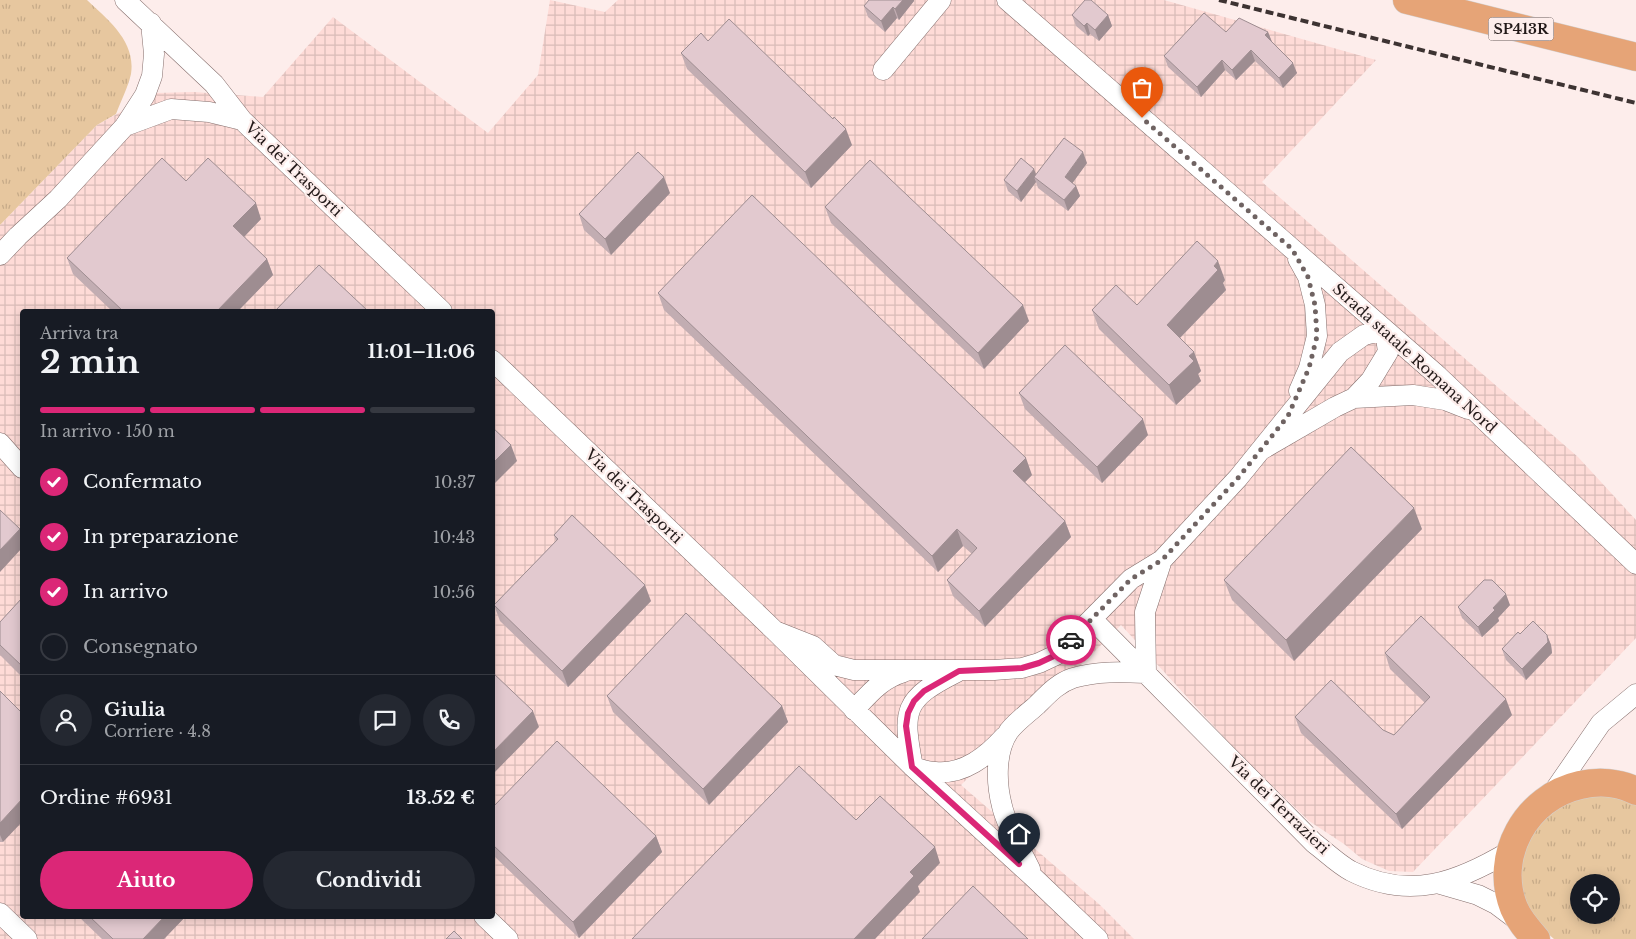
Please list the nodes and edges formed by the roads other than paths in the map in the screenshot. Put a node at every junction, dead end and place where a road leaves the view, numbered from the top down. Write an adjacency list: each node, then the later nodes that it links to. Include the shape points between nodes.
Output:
1 (941, 0): 7 (street)
2 (1007, 0): 10 (street, Strada statale Romana Nord)
3 (1407, 0): 6 (main road, SP413R)
4 (127, 2): 5 (street, Via dei Trasporti)
5 (151, 23): 8 (street, Via dei Trasporti, via 214,84); 9 (street, via 152,76 145,95)
6 (1636, 57)
7 (883, 70)
8 (242, 120): 9 (street, via 209,112 172,110); 12 (street, Via dei Trasporti)
9 (125, 126): 11 (street, via 58,199)
10 (1292, 249): 13 (street, Strada statale Romana Nord); 17 (street, Via dei Trasporti, via 1308,277 1315,305 1317,336 1309,368)
11 (0, 255)
12 (440, 309)
13 (1386, 330): 15 (street, Via dei Trasporti, via 1388,352 1371,380); 16 (street, Strada statale Romana Nord); 17 (street, Via dei Trasporti, via 1364,335 1340,352)
14 (495, 363): 24 (street, Via dei Trasporti)
15 (1354, 398): 16 (street, Via dei Trasporti, via 1413,395 1445,400); 19 (street, Via dei Trasporti)
16 (1476, 413): 22 (street, Strada statale Romana Nord)
17 (1288, 416): 19 (street, Via dei Trasporti)
18 (0, 444): 20 (street)
19 (1261, 450): 21 (street, Via dei Trasporti)
20 (20, 466)
21 (1162, 560): 23 (street, Via dei Trasporti, via 1131,579); 27 (street, via 1144,612)
22 (1636, 564)
23 (1092, 619): 26 (street, Via dei Trasporti, via 1056,655 1039,663 1022,668); 27 (street, Via dei Terrazieri)
24 (775, 632): 25 (street, Via dei Trasporti, via 813,646 834,665 854,670); 29 (street, Via dei Trasporti)
25 (908, 671): 26 (street, Via dei Trasporti); 29 (street, Via dei Trasporti, via 890,676)
26 (959, 671): 31 (street, Via dei Trasporti, via 924,691 908,713 906,726)
27 (1146, 673): 30 (street, via 1106,672 1072,679 1054,688); 36 (street, Via dei Terrazieri, via 1314,843 1351,870 1385,884 1418,887)
28 (1636, 694): 33 (street, via 1601,724)
29 (854, 710): 31 (street, Via dei Trasporti)
30 (1009, 732): 31 (street, via 994,748 962,769 935,772); 35 (street, via 997,772 999,790 1002,807)
31 (912, 767): 35 (street)
32 (1634, 789): 33 (main road, via 1611,783 1590,783)
33 (1550, 797): 34 (main road, via 1525,820)
34 (1510, 851): 36 (street, Via dei Terrazieri, via 1481,868); 39 (main road, via 1509,889 1514,907)
35 (1032, 876): 42 (street)
36 (1440, 884): 39 (street, Via dei Terrazieri, via 1496,904)
37 (0, 913): 40 (street)
38 (487, 919): 41 (street)
39 (1529, 931)
40 (27, 939)
41 (508, 939)
42 (1098, 939)

